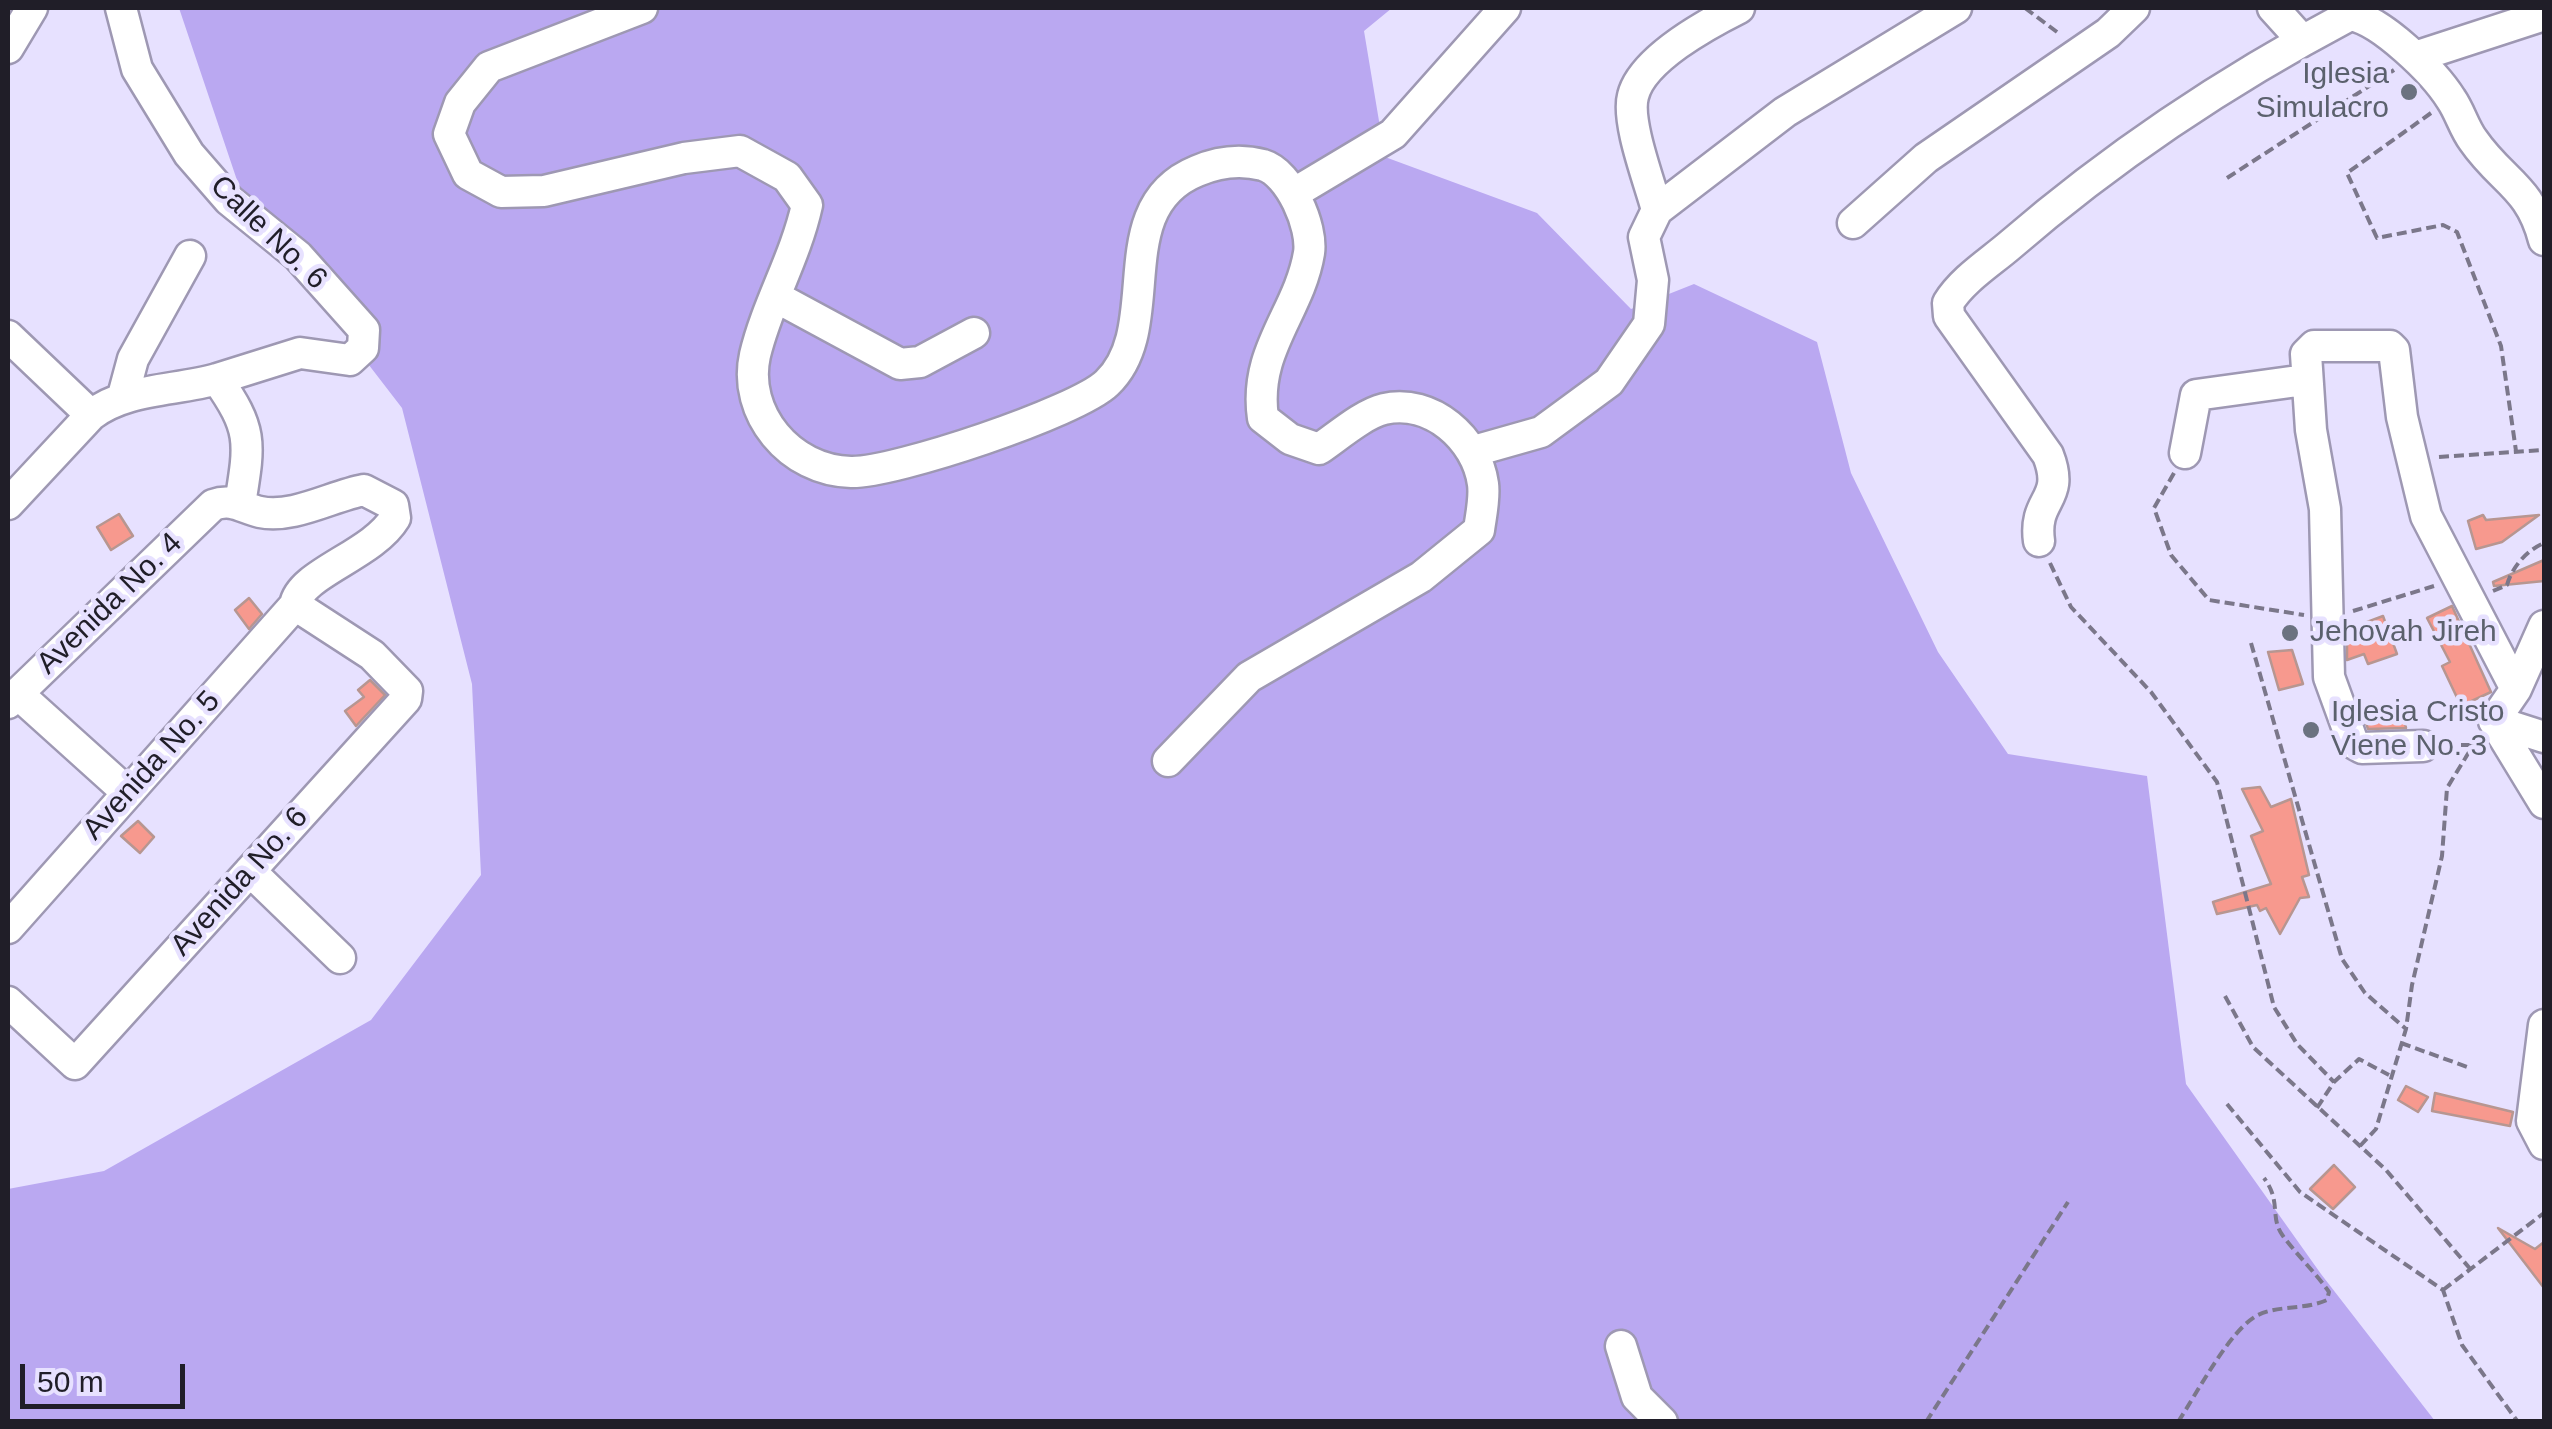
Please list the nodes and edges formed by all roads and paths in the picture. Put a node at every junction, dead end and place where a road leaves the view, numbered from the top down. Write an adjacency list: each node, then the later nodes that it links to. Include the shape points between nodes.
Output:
1 (32, 8): 12 (street)
2 (121, 8): 25 (street, Calle No. 6, via 137,69 190,154 229,200 298,256 364,330 363,348 350,360 300,354)
3 (642, 8): 22 (street, via 489,67 460,102 449,134 468,174 501,192 544,191 740,151 787,177 807,205)
4 (1739, 8): 18 (street, via 1689,34 1633,94)
5 (1956, 8): 18 (street, via 1784,112)
6 (2024, 8): 13 (path)
7 (2134, 8): 13 (street)
8 (2273, 8): 11 (street)
9 (1501, 9): 17 (street, via 1393,134)
10 (2544, 15): 14 (street)
11 (2302, 40): 14 (street, via 2350,15); 36 (street, via 2164,127 2029,228 1948,303 1949,316 2048,455 2055,490 2037,518)
12 (8, 48)
13 (2082, 50): 19 (street, via 1926,158)
14 (2415, 57): 15 (street); 16 (path)
15 (2451, 98): 20 (street, via 2473,140 2535,206); 30 (path, via 2347,173 2377,238 2443,226 2458,232 2501,346)
16 (2227, 178)
17 (1296, 192): 22 (street, via 1266,166 1220,162 1185,176 1159,200 1143,236 1127,355 1106,384 1066,407 916,460 850,472 797,458 762,420 750,378); 31 (street, via 1310,252 1258,386 1263,418 1318,450 1382,409 1420,408)
18 (1657, 210): 31 (street, via 1644,236 1653,280 1649,324 1608,382 1540,432)
19 (1854, 223)
20 (2544, 240)
21 (190, 256): 27 (street, via 133,359)
22 (776, 297): 23 (street, via 900,364 920,362)
23 (974, 333)
24 (8, 336): 28 (street)
25 (217, 378): 27 (street); 35 (street, via 244,417 247,435)
26 (2305, 380): 32 (street, via 2196,395); 33 (street, via 2306,354 2314,346 2390,346 2397,355); 48 (street, via 2325,509 2330,677 2353,743)
27 (123, 396): 28 (street)
28 (91, 415): 34 (street)
29 (2544, 450): 30 (path)
30 (2516, 451): 33 (path)
31 (1474, 452): 49 (street, via 1484,486 1479,530 1421,577 1249,677)
32 (2186, 453): 38 (path, via 2154,508 2171,556)
33 (2410, 460): 39 (street, via 2426,516)
34 (8, 504)
35 (227, 504): 40 (street, Avenida No. 5, via 262,513 294,510 364,490 394,505 395,518 380,538 306,581); 44 (street, Avenida No. 4)
36 (2040, 541): 62 (path, via 2071,607 2151,692 2217,782 2274,1007 2296,1044)
37 (2544, 543): 39 (path, via 2510,573 2507,585)
38 (2209, 600)
39 (2470, 601): 43 (street)
40 (296, 605): 50 (street, Avenida No. 5); 52 (street, Avenida No. 6, via 372,655 407,691 406,699)
41 (2544, 626): 43 (street)
42 (2251, 643): 58 (path, via 2342,959 2365,993)
43 (2516, 690): 45 (street)
44 (12, 698): 50 (street)
45 (2494, 722): 46 (street); 51 (street)
46 (2544, 737)
47 (2472, 745): 58 (path, via 2447,788 2442,856)
48 (2423, 746)
49 (1168, 761)
50 (128, 792): 53 (street, Avenida No. 5)
51 (2544, 803)
52 (250, 871): 54 (street); 56 (street, Avenida No. 6, via 74,1064)
53 (8, 928)
54 (340, 958)
55 (2225, 996): 64 (path, via 2253,1047)
56 (8, 1002)
57 (2544, 1025): 65 (street, via 2532,1121)
58 (2406, 1029): 59 (path)
59 (2401, 1043): 60 (path); 61 (path)
60 (2470, 1068)
61 (2389, 1075): 62 (path, via 2360,1058); 66 (path, via 2376,1128)
62 (2334, 1082): 64 (path)
63 (2227, 1104): 71 (path, via 2300,1192)
64 (2317, 1108): 66 (path)
65 (2544, 1144)
66 (2360, 1146): 70 (path)
67 (2264, 1178): 75 (path, via 2276,1193 2282,1234 2329,1292 2327,1300 2259,1314 2240,1330)
68 (2068, 1202): 74 (path)
69 (2544, 1213): 70 (path)
70 (2472, 1271): 71 (path)
71 (2443, 1290): 76 (path, via 2462,1345)
72 (1621, 1346): 73 (street, via 1637,1397)
73 (1662, 1422)
74 (1926, 1422)
75 (2178, 1422)
76 (2518, 1422)

